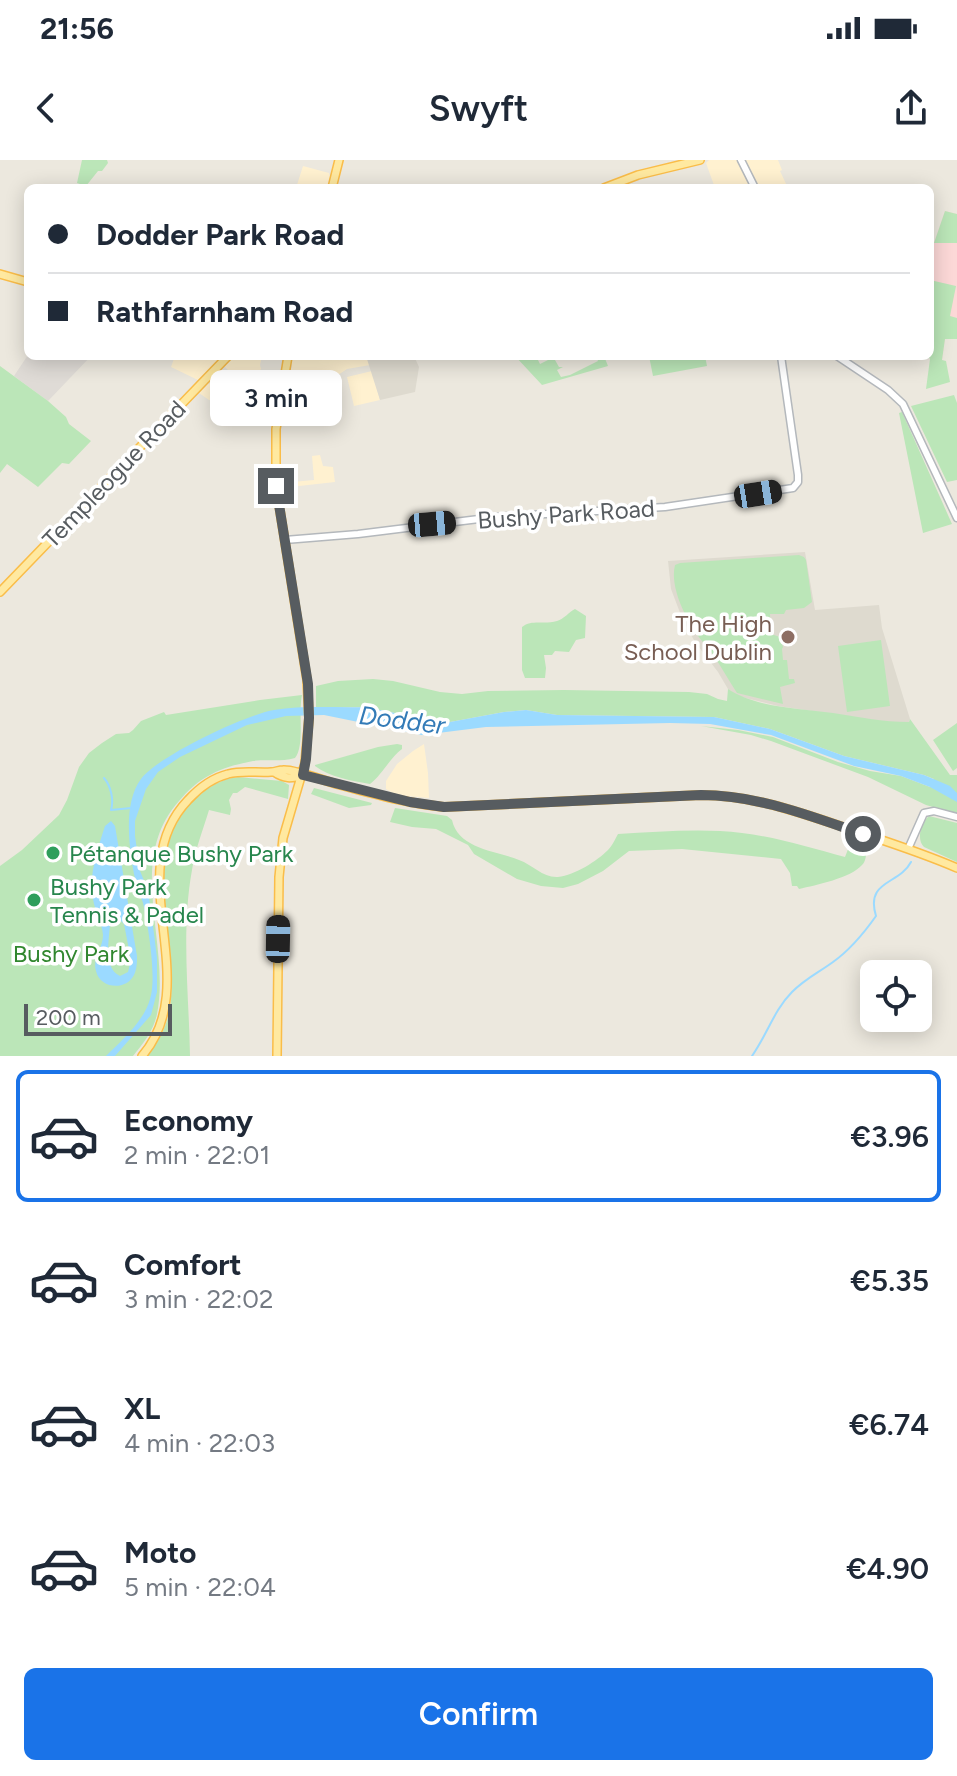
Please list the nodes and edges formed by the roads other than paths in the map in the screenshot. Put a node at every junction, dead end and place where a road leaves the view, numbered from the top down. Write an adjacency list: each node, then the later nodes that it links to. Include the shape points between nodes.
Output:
1 (339, 160): 4 (main road)
2 (700, 160): 5 (main road)
3 (741, 160): 6 (street)
4 (333, 184)
5 (614, 184)
6 (753, 184)
7 (0, 274): 8 (main road)
8 (24, 281)
9 (224, 360): 15 (main road, Templeogue Road)
10 (287, 360): 14 (main road, via 274,458)
11 (781, 360): 14 (street, Bushy Park Road, via 798,475 787,489 654,508 495,517)
12 (843, 360): 13 (street, via 903,404)
13 (957, 518)
14 (285, 540): 16 (main road, via 309,705)
15 (0, 592)
16 (303, 775): 18 (main road, via 444,807 733,796); 20 (main road, via 236,772 215,779 188,800 168,829 159,883 166,1001 158,1031); 21 (main road, via 281,854)
17 (957, 817): 18 (street, via 924,813)
18 (908, 849): 19 (main road)
19 (957, 868)
20 (142, 1056)
21 (277, 1056)

